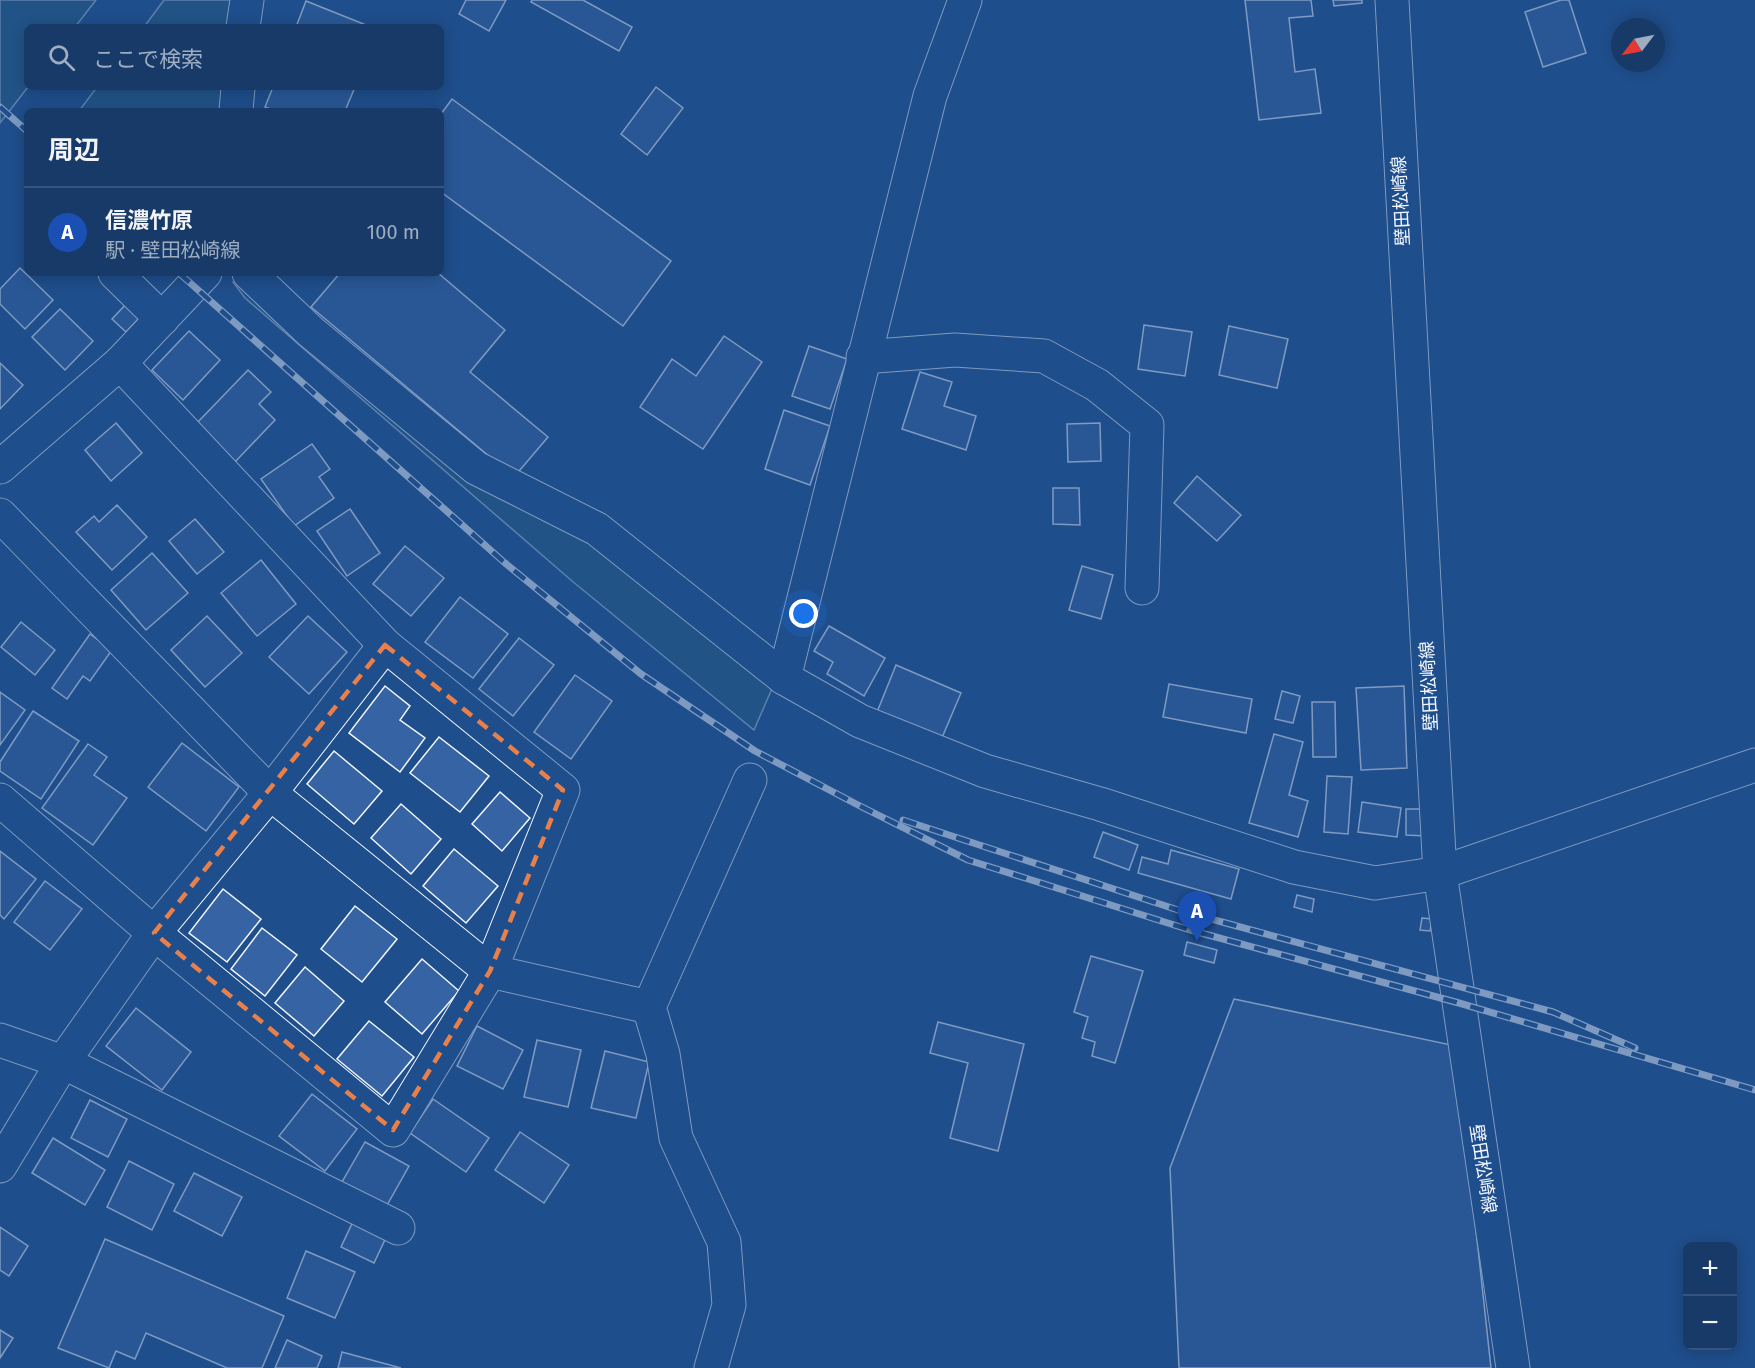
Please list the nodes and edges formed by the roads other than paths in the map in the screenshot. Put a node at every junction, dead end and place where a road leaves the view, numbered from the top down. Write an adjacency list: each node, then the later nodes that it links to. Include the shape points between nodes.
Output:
1 (247, 0): 4 (street)
2 (965, 0): 11 (street, via 930,96)
3 (1392, 0): 22 (street, 壁田松崎線)
4 (243, 24)
5 (238, 90): 6 (street)
6 (236, 108)
7 (118, 276): 10 (street)
8 (202, 276): 10 (street)
9 (252, 276): 17 (street, via 311,332 476,468 597,529)
10 (162, 319): 12 (street)
11 (863, 357): 15 (street, via 955,350 1044,356 1097,385 1147,425); 17 (street)
12 (120, 363): 13 (street); 16 (street)
13 (0, 467)
14 (0, 515): 20 (street)
15 (1142, 588)
16 (385, 645): 20 (street); 24 (street, via 563,790)
17 (784, 678): 22 (street, via 860,721 985,771 1294,867 1375,883)
18 (1755, 765): 22 (street)
19 (750, 780): 25 (street)
20 (270, 793): 23 (street); 24 (street)
21 (0, 800): 23 (street)
22 (1440, 873): 31 (street, 壁田松崎線)
23 (153, 933): 24 (street, via 393,1130); 27 (street)
24 (490, 971): 25 (street)
25 (649, 1007): 30 (street, via 663,1054 676,1138 724,1242 729,1305)
26 (0, 1040): 27 (street)
27 (63, 1062): 28 (street); 29 (street)
28 (0, 1166)
29 (398, 1228)
30 (711, 1368)
31 (1513, 1368)

